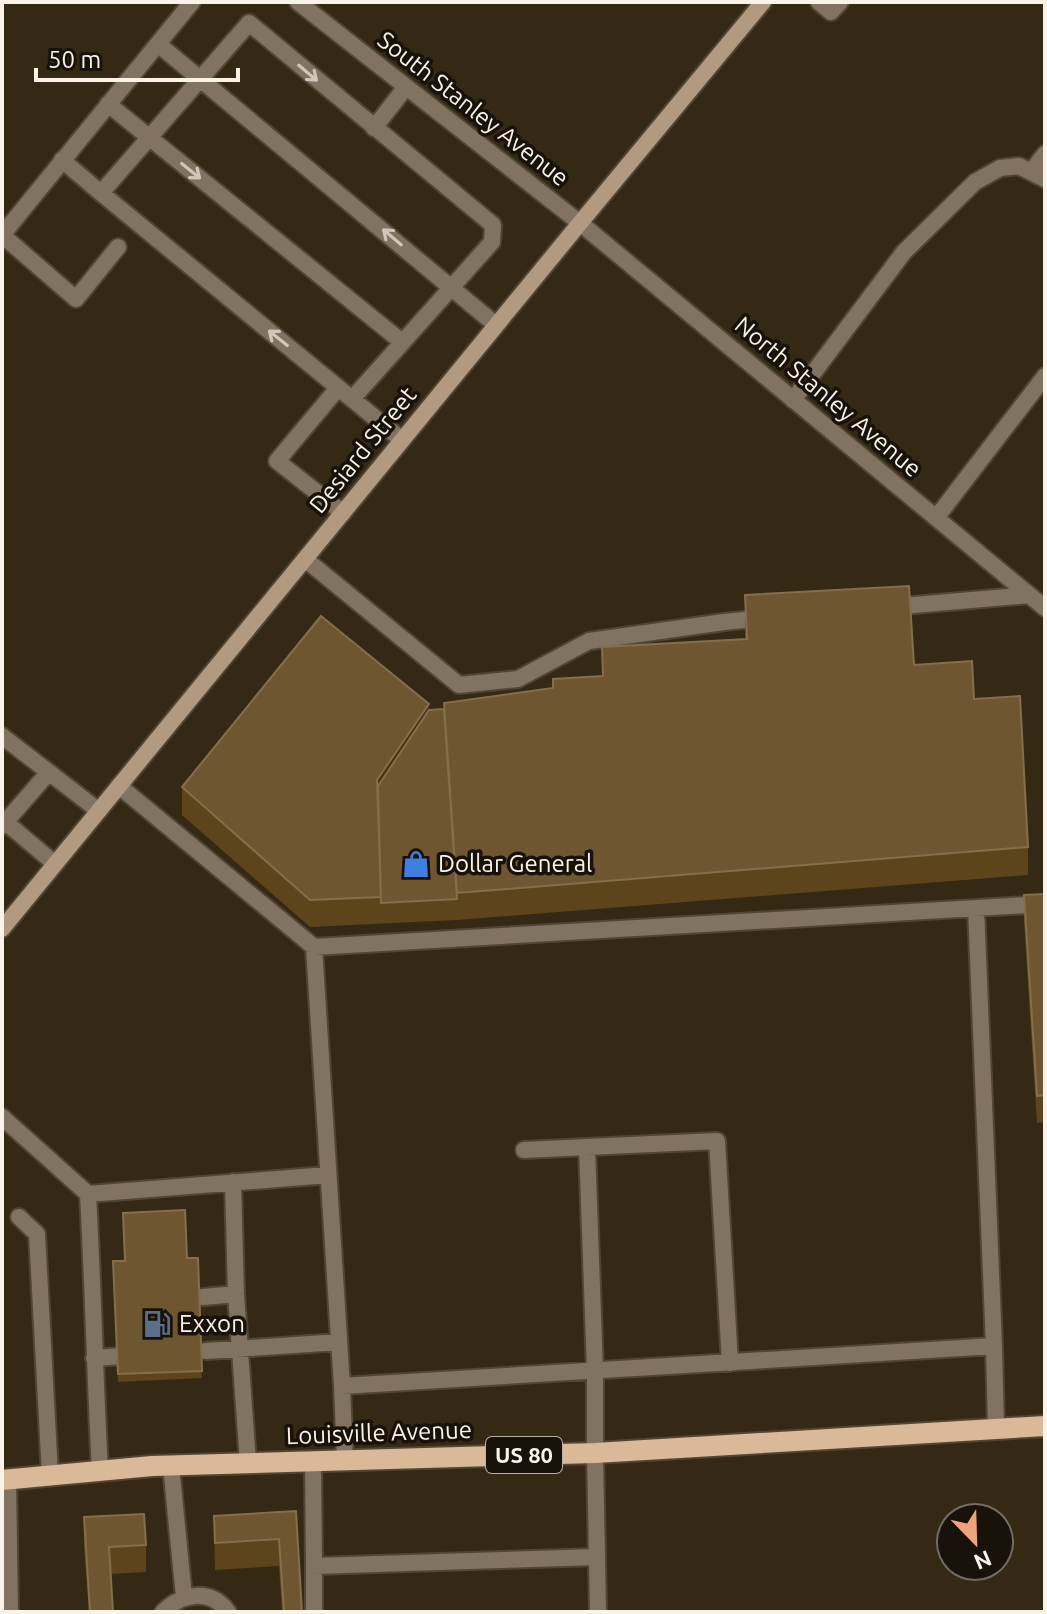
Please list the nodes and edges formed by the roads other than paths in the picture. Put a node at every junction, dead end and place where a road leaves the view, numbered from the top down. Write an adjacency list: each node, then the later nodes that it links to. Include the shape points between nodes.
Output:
1 (192, 2): 6 (street)
2 (298, 2): 8 (street, South Stanley Avenue)
3 (763, 2): 16 (street, Desiard Street)
4 (819, 2): 5 (street, via 831,12)
5 (840, 2)
6 (158, 44): 7 (street); 9 (street)
7 (200, 78): 10 (street, one-way to 10, via 249,23); 11 (street); 19 (street, one-way to 7)
8 (406, 87): 10 (street); 16 (street, South Stanley Avenue)
9 (108, 104): 11 (street); 13 (street)
10 (374, 128): 19 (street, via 493,225 492,242)
11 (148, 137): 15 (street); 21 (street, one-way to 21)
12 (1045, 154): 14 (street)
13 (62, 160): 15 (street); 17 (street)
14 (1038, 176): 24 (street, via 1019,166 1000,168 975,182 904,252)
15 (101, 193): 23 (street, one-way to 15)
16 (580, 223): 20 (street, Desiard Street); 24 (street, North Stanley Avenue)
17 (2, 235): 18 (street, via 76,299)
18 (118, 247)
19 (452, 287): 20 (street); 21 (street)
20 (496, 325): 25 (street, Desiard Street)
21 (402, 342): 23 (street)
22 (1045, 376): 27 (street)
23 (345, 393): 25 (street); 26 (street, via 277,461)
24 (793, 400): 27 (street, North Stanley Avenue)
25 (402, 440): 26 (street, Desiard Street)
26 (343, 513): 28 (street, Desiard Street)
27 (936, 518): 29 (street, North Stanley Avenue)
28 (305, 559): 32 (street, via 459,685 518,679 589,641); 35 (street, Desiard Street)
29 (1029, 595): 30 (street); 31 (street, North Stanley Avenue)
30 (873, 608)
31 (1045, 608)
32 (782, 616)
33 (2, 736): 34 (street)
34 (49, 772): 36 (street); 37 (street)
35 (119, 786): 36 (street, Desiard Street); 42 (street)
36 (99, 811): 38 (street, Desiard Street)
37 (3, 822): 38 (street)
38 (55, 864): 41 (street, Desiard Street)
39 (1045, 904): 40 (street)
40 (976, 908): 42 (street); 53 (street)
41 (2, 928)
42 (314, 947): 46 (street)
43 (2, 1117): 48 (street)
44 (587, 1147): 45 (street); 58 (street, via 717,1141); 59 (street)
45 (524, 1150)
46 (328, 1175): 47 (street); 52 (street)
47 (233, 1182): 48 (street); 50 (street)
48 (88, 1194): 57 (street, via 100,1302)
49 (19, 1217): 69 (street, via 37,1234)
50 (236, 1294): 51 (street); 54 (street)
51 (203, 1297)
52 (339, 1342): 54 (street); 60 (street)
53 (994, 1346): 58 (street); 62 (street)
54 (240, 1350): 55 (street); 66 (street)
55 (206, 1351)
56 (123, 1356): 57 (street)
57 (94, 1358): 68 (street)
58 (730, 1363): 59 (street)
59 (595, 1371): 60 (street); 63 (street)
60 (342, 1386): 65 (street)
61 (1045, 1426): 62 (main road, Louisville Avenue / US 80)
62 (996, 1429): 63 (main road, Louisville Avenue / US 80)
63 (595, 1453): 65 (main road, Louisville Avenue / US 80); 72 (street)
64 (313, 1461): 65 (main road, Louisville Avenue / US 80); 66 (main road, Louisville Avenue / US 80); 73 (street)
65 (345, 1461)
66 (248, 1463): 67 (main road, Louisville Avenue / US 80)
67 (171, 1466): 68 (main road, Louisville Avenue / US 80); 74 (street)
68 (100, 1471): 69 (main road, Louisville Avenue / US 80)
69 (50, 1475): 70 (main road, Louisville Avenue / US 80)
70 (5, 1480): 71 (street)
71 (6, 1555): 75 (street)
72 (597, 1557): 73 (street); 79 (street)
73 (314, 1566): 78 (street)
74 (184, 1597): 76 (street); 77 (street, via 212,1598)
75 (10, 1612)
76 (163, 1612)
77 (228, 1612)
78 (314, 1612)
79 (598, 1612)

